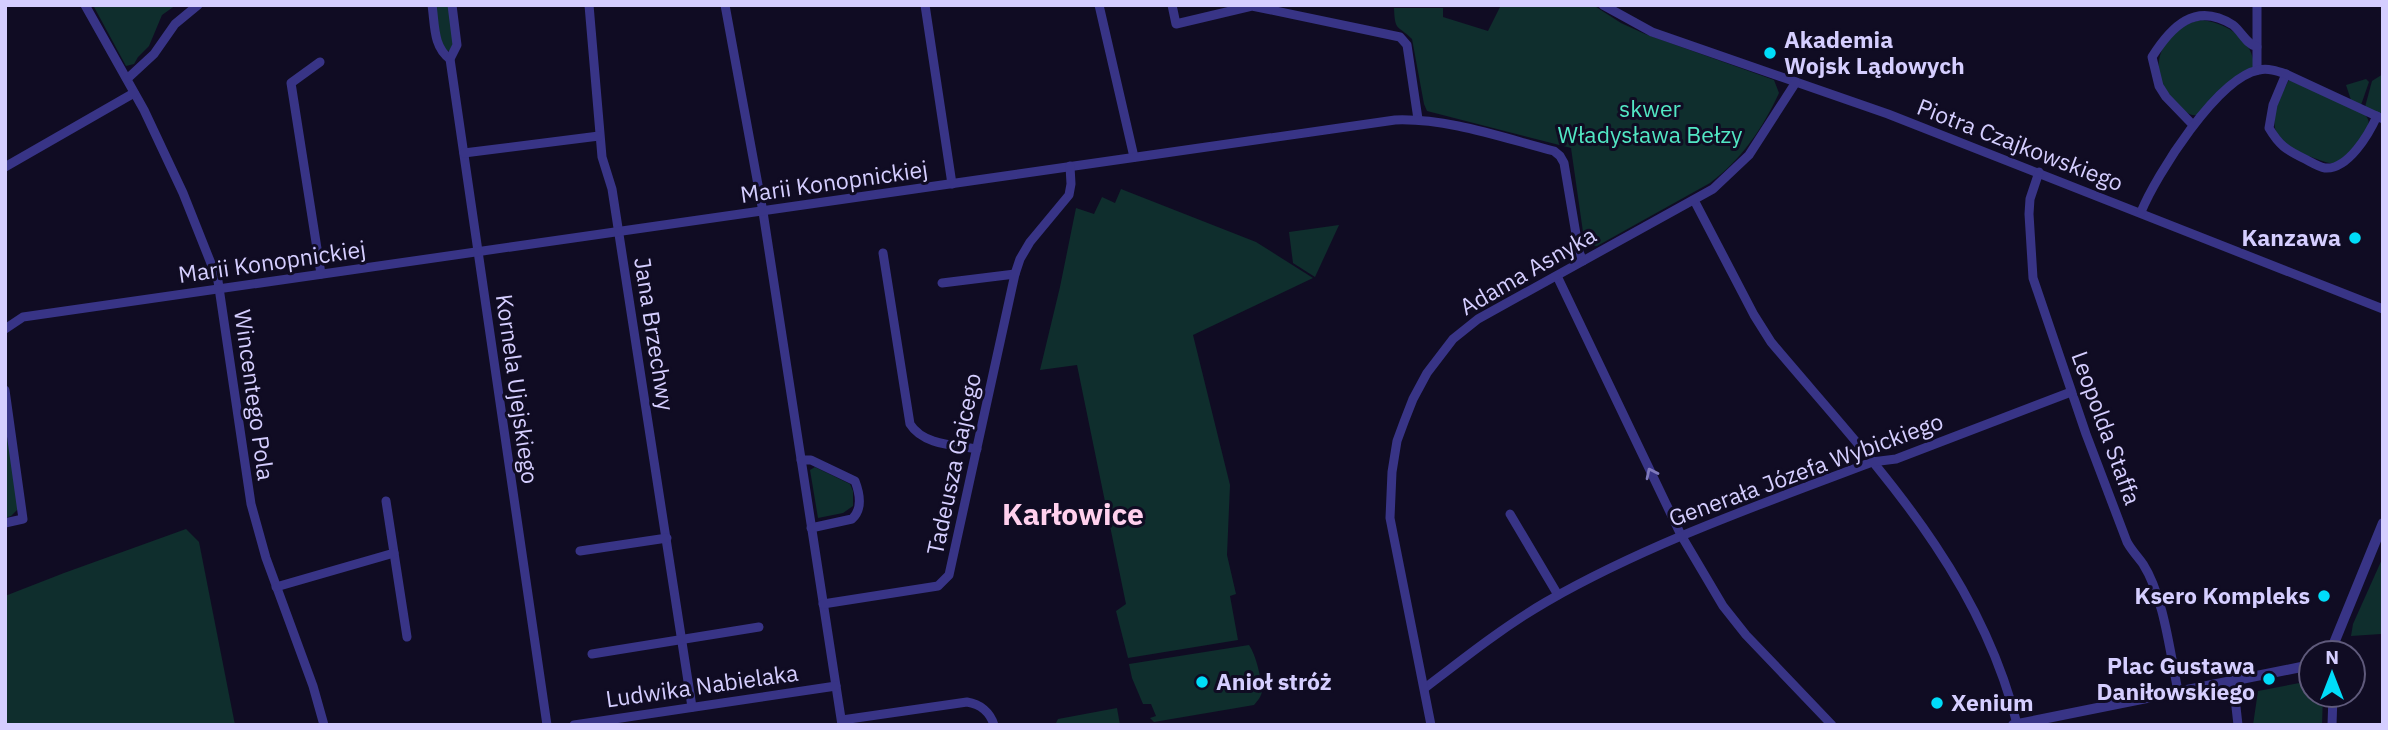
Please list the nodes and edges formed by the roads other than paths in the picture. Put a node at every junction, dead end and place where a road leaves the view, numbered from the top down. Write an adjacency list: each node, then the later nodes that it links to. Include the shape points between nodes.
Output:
1 (85, 5): 17 (street, Wincentego Pola)
2 (198, 5): 17 (street)
3 (432, 5): 13 (street, Kornela Ujejskiego, via 438,46)
4 (452, 5): 13 (street, Kornela Ujejskiego, via 457,45)
5 (589, 5): 23 (street, Jana Brzechwy)
6 (725, 5): 31 (street)
7 (925, 5): 29 (street)
8 (1100, 5): 25 (street)
9 (1171, 5): 21 (street, via 1176,24 1252,6 1400,37 1406,45)
10 (1603, 5): 18 (street, Piotra Czajkowskiego, via 1652,32)
11 (2257, 5): 12 (street)
12 (2257, 47): 15 (street); 22 (street, via 2233,26 2207,16 2182,21 2163,39 2152,57 2159,86)
13 (450, 59): 24 (street, Kornela Ujejskiego)
14 (320, 62): 37 (street, via 291,83)
15 (2257, 70): 16 (street); 22 (street, via 2237,80)
16 (2286, 74): 20 (street); 20 (street, via 2269,128 2279,145 2315,164 2336,166 2354,153)
17 (127, 79): 19 (street, Wincentego Pola)
18 (1796, 82): 28 (street, Piotra Czajkowskiego); 30 (street, Adama Asnyka, via 1749,155 1713,189)
19 (134, 93): 26 (street); 41 (street, Wincentego Pola, via 183,193)
20 (2380, 118)
21 (1418, 119): 25 (street, Marii Konopnickiej); 36 (street, Marii Konopnickiej, via 1555,151 1564,163)
22 (2193, 125): 32 (street)
23 (600, 136): 24 (street); 33 (street, Jana Brzechwy)
24 (464, 153): 34 (street, Kornela Ujejskiego)
25 (1134, 157): 27 (street, Marii Konopnickiej)
26 (6, 166)
27 (1070, 166): 29 (street, Marii Konopnickiej); 38 (street, Tadeusza Gajcego, via 1069,195 1030,242)
28 (2039, 172): 32 (street, Piotra Czajkowskiego); 45 (street, Leopolda Staffa, via 2029,214 2033,278)
29 (952, 184): 31 (street, Marii Konopnickiej)
30 (1694, 200): 36 (street, Adama Asnyka); 49 (street, via 1771,342)
31 (763, 212): 33 (street, Marii Konopnickiej); 48 (street)
32 (2141, 212): 42 (street, Piotra Czajkowskiego)
33 (619, 232): 34 (street, Marii Konopnickiej); 56 (street, Jana Brzechwy)
34 (478, 252): 37 (street, Marii Konopnickiej); 77 (street, Kornela Ujejskiego)
35 (883, 253): 47 (street, via 910,424 923,439)
36 (1583, 261): 39 (street, Adama Asnyka)
37 (321, 274): 41 (street, Marii Konopnickiej)
38 (1015, 274): 40 (street); 47 (street, Tadeusza Gajcego)
39 (1557, 276): 55 (street, one-way to 39); 70 (street, Adama Asnyka, via 1453,339 1427,373 1397,441 1390,518)
40 (942, 284)
41 (219, 289): 43 (street, Marii Konopnickiej, via 23,317); 59 (street, Wincentego Pola, via 251,504)
42 (2383, 309)
43 (5, 329)
44 (5, 390): 46 (street)
45 (2071, 392): 49 (street, Generała Józefa Wybickiego, via 1895,459); 71 (street, Leopolda Staffa, via 2127,542 2153,588)
46 (8, 428): 52 (street, via 23,519)
47 (977, 449): 61 (street, Tadeusza Gajcego, via 949,576 937,586)
48 (801, 460): 54 (street); 54 (street, via 811,460 855,481 859,490 860,508 852,519)
49 (1872, 462): 55 (street, Generała Józefa Wybickiego); 75 (street, via 1921,522 1968,598 1995,655)
50 (386, 501): 58 (street)
51 (1510, 514): 60 (street)
52 (5, 523)
53 (2383, 523): 64 (street)
54 (811, 528): 61 (street)
55 (1681, 535): 60 (street, Generała Józefa Wybickiego); 81 (street, via 1730,616)
56 (667, 538): 57 (street); 65 (street, Jana Brzechwy)
57 (580, 551)
58 (394, 553): 59 (street); 63 (street)
59 (276, 587): 76 (street, Wincentego Pola)
60 (1558, 595): 70 (street, Generała Józefa Wybickiego)
61 (823, 604): 69 (street)
62 (759, 627): 65 (street)
63 (407, 637)
64 (2336, 639)
65 (682, 640): 66 (street); 72 (street, Jana Brzechwy)
66 (592, 654)
67 (2297, 668): 68 (street)
68 (2233, 680): 71 (street); 82 (street)
69 (836, 685): 72 (street, Ludwika Nabielaka); 73 (street)
70 (1424, 688): 80 (street, Adama Asnyka)
71 (2178, 691): 75 (street)
72 (692, 707): 74 (street, Ludwika Nabielaka)
73 (842, 722): 79 (street, via 967,702 988,712)
74 (599, 723): 78 (street, Ludwika Nabielaka)
75 (2015, 724)
76 (324, 725)
77 (547, 725)
78 (574, 725)
79 (994, 725)
80 (1431, 725)
81 (1832, 725)
82 (2238, 725)

